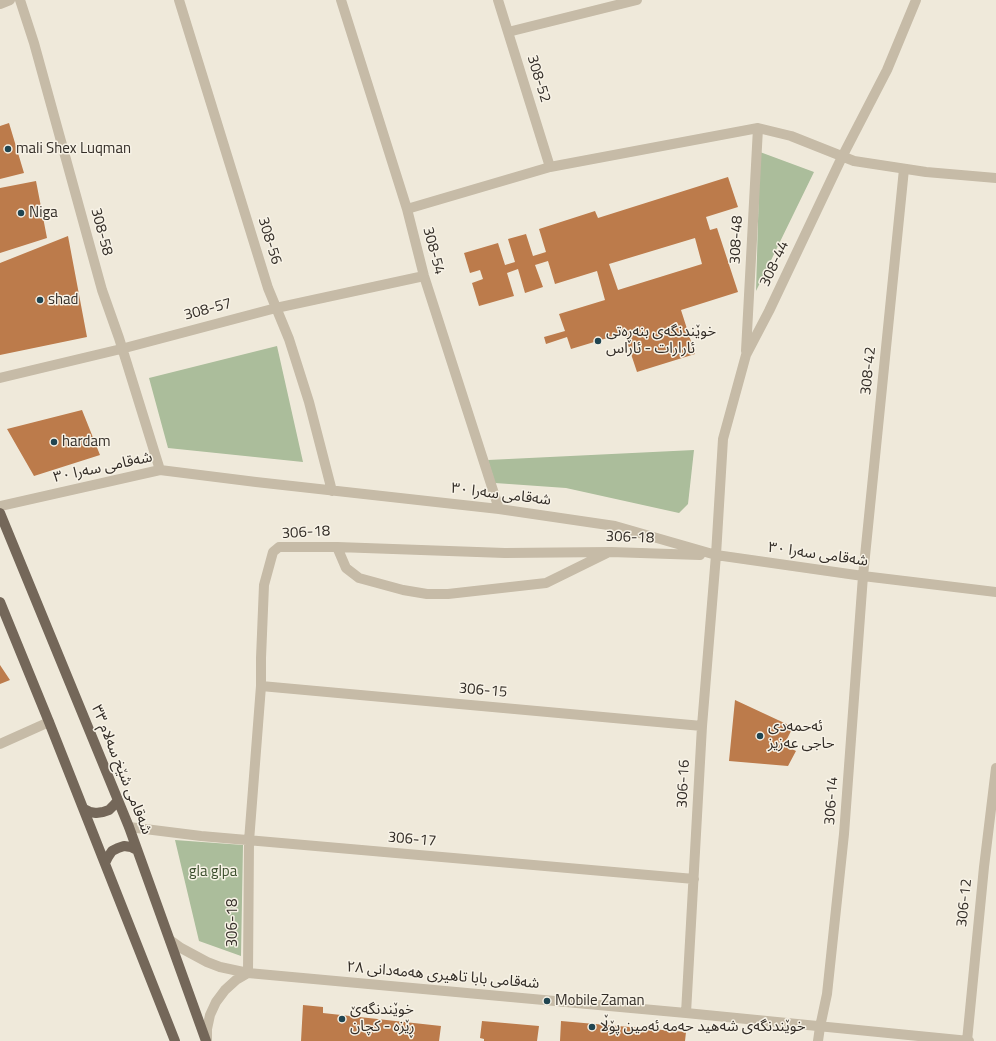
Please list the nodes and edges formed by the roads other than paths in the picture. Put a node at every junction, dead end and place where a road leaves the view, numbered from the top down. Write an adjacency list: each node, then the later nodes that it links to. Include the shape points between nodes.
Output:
1 (10, 0): 8 (street)
2 (20, 0): 18 (street, 308-58)
3 (179, 0): 17 (street, 308-56)
4 (341, 0): 15 (street, 308-54)
5 (498, 0): 9 (street, 308-52)
6 (637, 0): 9 (street)
7 (916, 0): 11 (street, 308-44, via 887,70)
8 (0, 4)
9 (508, 32): 12 (street, 308-52)
10 (758, 128): 11 (street, via 791,136); 12 (street); 19 (street, 308-48)
11 (842, 157): 13 (street); 19 (street, 308-44)
12 (550, 167): 15 (street)
13 (904, 169): 14 (street); 29 (street, 308-42)
14 (996, 178)
15 (407, 209): 16 (street, 308-54)
16 (424, 276): 17 (street, 308-57); 24 (street, 308-54)
17 (276, 308): 18 (street, 308-57); 22 (street, 308-56, via 309,402)
18 (121, 349): 20 (street, 308-57); 21 (street, 308-58)
19 (746, 355): 28 (street, 308-44, via 723,439)
20 (0, 378)
21 (160, 470): 22 (street, شەقامی سەرا ٣٠); 23 (street, شەقامی سەرا ٣٠)
22 (332, 490): 24 (street, شەقامی سەرا ٣٠)
23 (0, 506)
24 (499, 509): 28 (street, شەقامی سەرا ٣٠, via 614,526)
25 (0, 513): 37 (main road, شەقامی شێخ سەلام ٣٣)
26 (337, 547): 27 (street, 306-18, via 505,553); 27 (street, via 346,568 359,578 427,594 448,594 546,582); 32 (street, 306-18, via 279,547 273,552 264,586)
27 (611, 552): 28 (street, 306-18)
28 (716, 555): 29 (street, شەقامی سەرا ٣٠); 34 (street, 306-16)
29 (863, 576): 30 (street, شەقامی سەرا ٣٠); 47 (street, 306-14, via 844,834 827,994)
30 (996, 592)
31 (0, 602): 33 (main road)
32 (261, 686): 34 (street, 306-15); 40 (street, 306-18)
33 (49, 722): 35 (street); 38 (main road)
34 (702, 726): 43 (street, 306-16)
35 (0, 744)
36 (996, 768): 51 (street, 306-12)
37 (118, 800): 38 (main road, via 109,810 103,812 96,813); 39 (main road, شەقامی شێخ سەلام ٣٣)
38 (84, 809): 42 (main road)
39 (129, 827): 40 (street, 306-17); 41 (main road, شەقامی شێخ سەلام ٣٣)
40 (249, 840): 43 (street, 306-17); 45 (street, 306-18)
41 (137, 850): 42 (main road, via 124,846 118,848 112,851); 44 (main road, شەقامی شێخ سەلام ٣٣)
42 (105, 863): 48 (main road)
43 (694, 879): 46 (street, 306-16)
44 (170, 940): 45 (street, شەقامی بابا تاهیری هەمەدانی ٢٨, via 207,962); 49 (main road, شەقامی شێخ سەلام ٣٣)
45 (248, 973): 46 (street, شەقامی بابا تاهیری هەمەدانی ٢٨); 49 (street, via 236,980 216,1002 210,1015)
46 (686, 1014): 47 (street, شەقامی بابا تاهیری هەمەدانی ٢٨)
47 (820, 1027): 50 (street, 306-14); 51 (street, شەقامی بابا تاهیری هەمەدانی ٢٨)
48 (175, 1041)
49 (206, 1041)
50 (818, 1041)
51 (968, 1041)

